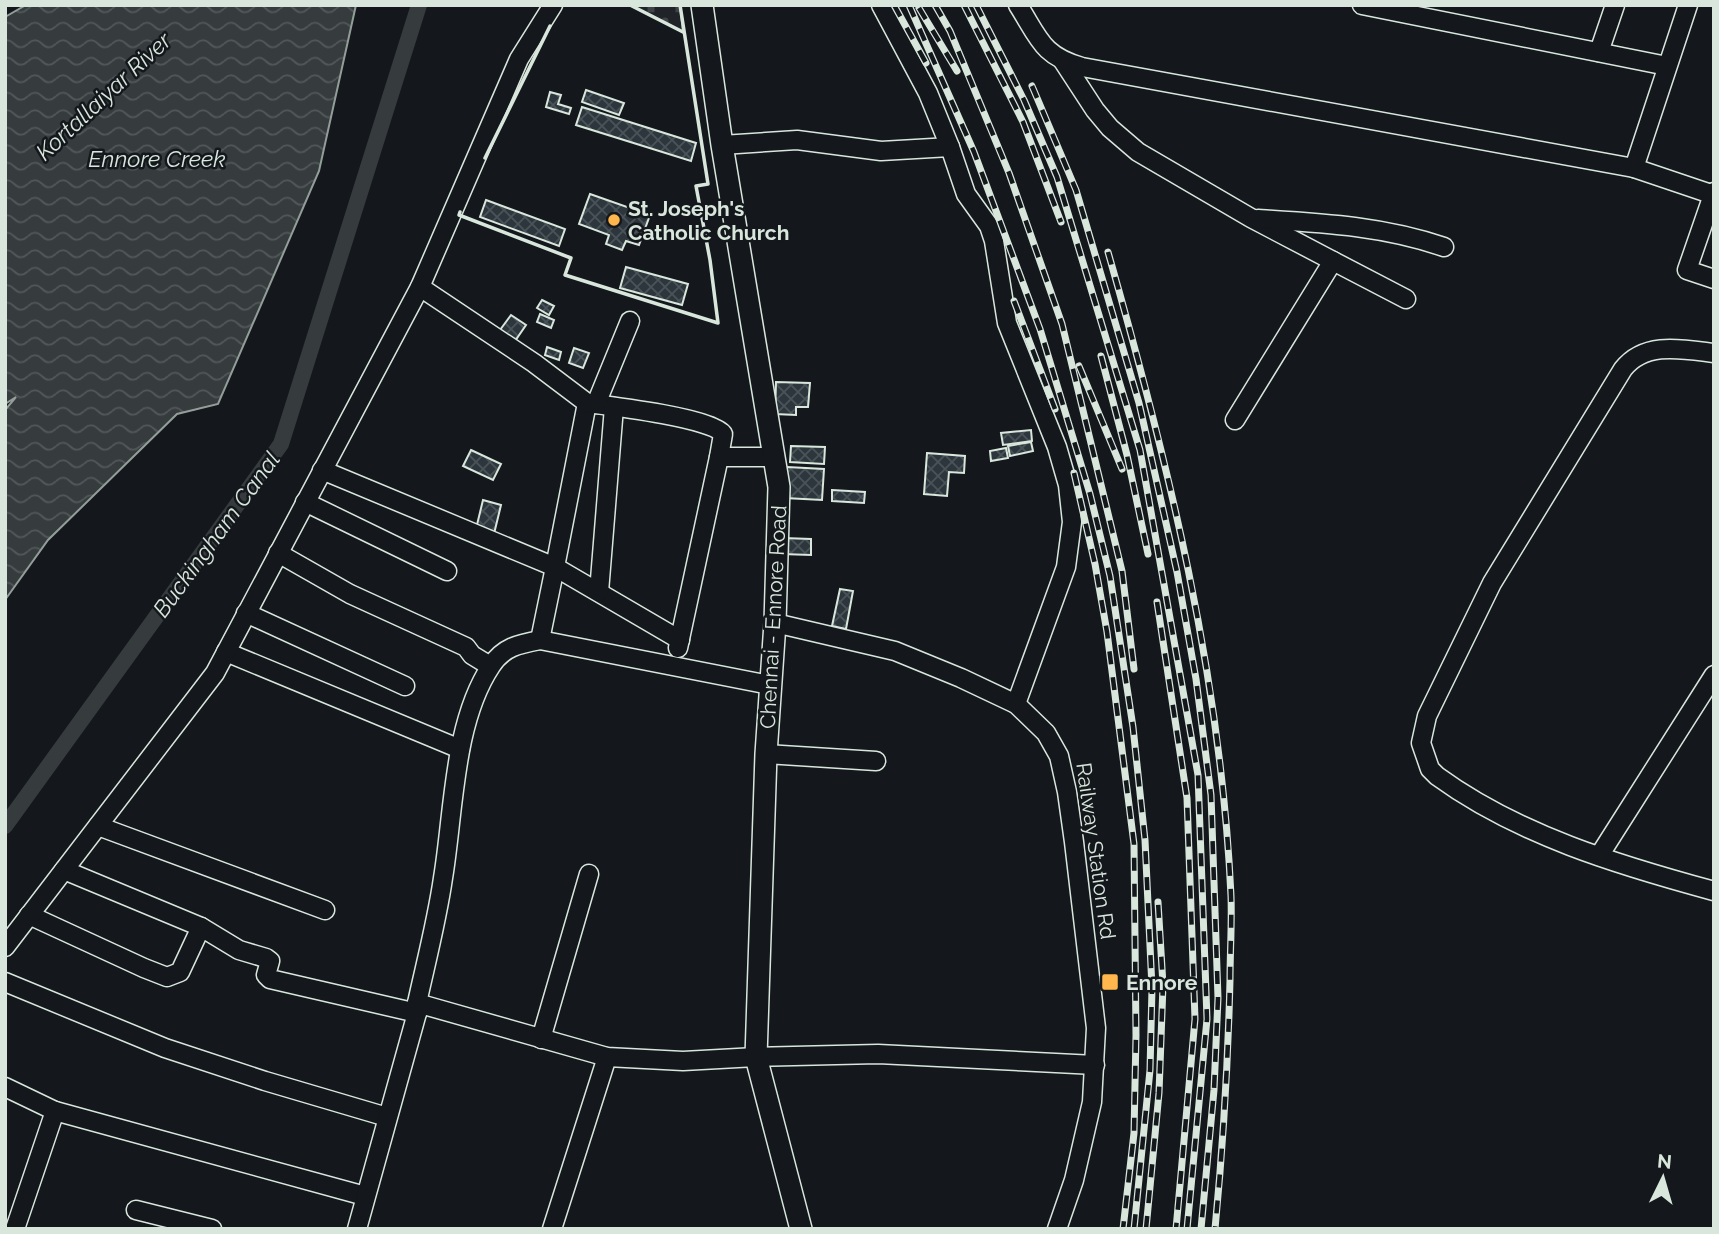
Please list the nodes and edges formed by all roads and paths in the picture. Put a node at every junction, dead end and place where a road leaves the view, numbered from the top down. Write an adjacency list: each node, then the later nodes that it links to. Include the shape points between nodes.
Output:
1 (553, 5): 19 (street, via 519,59)
2 (702, 5): 11 (main road, Chennai - Ennore Road)
3 (881, 5): 12 (street, via 928,93)
4 (1018, 5): 9 (street, via 1048,52)
5 (1362, 5): 8 (street)
6 (1615, 5): 8 (street)
7 (1688, 5): 10 (street)
8 (1599, 52): 10 (street)
9 (1063, 61): 13 (street); 15 (street, via 1110,128 1139,152)
10 (1667, 66): 13 (street)
11 (722, 145): 12 (street, via 797,140 881,151); 27 (main road, Chennai - Ennore Road)
12 (950, 146): 44 (street, via 966,194 989,226 1007,323 1068,485 1072,522 1066,567)
13 (1634, 168): 14 (street)
14 (1713, 194): 18 (street, via 1687,270)
15 (1251, 218): 16 (street, via 1361,226); 17 (street)
16 (1444, 247)
17 (1333, 261): 20 (street); 25 (street)
18 (1714, 279)
19 (420, 287): 23 (street); 28 (street)
20 (1406, 299)
21 (630, 321): 23 (street)
22 (1714, 353): 49 (street, via 1653,350 1635,356 1622,369 1492,583 1422,730 1421,743 1430,769 1449,785 1542,834)
23 (592, 404): 24 (street); 31 (street)
24 (614, 407): 26 (street, via 715,427 723,434); 33 (street)
25 (1235, 420)
26 (719, 457): 27 (street); 37 (street)
27 (775, 457): 35 (main road, Chennai - Ennore Road, via 779,499)
28 (322, 471): 29 (street); 31 (street)
29 (305, 502): 30 (street); 32 (street)
30 (278, 553): 34 (street); 40 (street, via 350,594 466,647)
31 (555, 567): 33 (street); 36 (street)
32 (447, 571)
33 (599, 592): 37 (street)
34 (246, 613): 38 (street); 43 (street)
35 (775, 623): 42 (main road, Chennai - Ennore Road); 44 (street, Railway Station Rd, via 895,651)
36 (540, 640): 39 (street); 40 (street, via 507,648)
37 (680, 640): 39 (street)
38 (226, 652): 45 (street); 48 (street, via 215,673)
39 (675, 665): 42 (street)
40 (491, 666): 45 (street, via 477,692)
41 (1714, 675): 49 (street)
42 (770, 685): 46 (main road, Chennai - Ennore Road)
43 (405, 686)
44 (1016, 705): 62 (street, Railway Station Rd, via 1046,733 1059,756 1068,792 1096,1028)
45 (460, 748): 58 (street, via 443,879)
46 (766, 754): 47 (street); 60 (main road, Chennai - Ennore Road)
47 (876, 761)
48 (99, 825): 50 (street); 53 (street)
49 (1599, 856): 52 (street)
50 (64, 870): 54 (street); 55 (street)
51 (589, 874): 59 (street)
52 (1714, 891)
53 (325, 911)
54 (29, 915): 55 (street, via 167,977 180,972); 56 (street)
55 (201, 927): 58 (street, via 239,950 270,961 266,975 270,979)
56 (5, 947)
57 (5, 982): 65 (street, via 165,1048)
58 (417, 1008): 59 (street); 65 (street)
59 (541, 1038): 61 (street)
60 (756, 1056): 61 (street, via 683,1061); 62 (street, via 878,1054); 72 (main road, Chennai - Ennore Road)
61 (607, 1057): 71 (street)
62 (1095, 1065): 73 (street, Railway Station Rd, via 1077,1167)
63 (5, 1087): 64 (street)
64 (55, 1111): 66 (street); 68 (street)
65 (387, 1117): 66 (street)
66 (365, 1196): 70 (street)
67 (136, 1210): 69 (street)
68 (15, 1229)
69 (212, 1229)
70 (357, 1229)
71 (552, 1229)
72 (801, 1229)
73 (1056, 1229)

